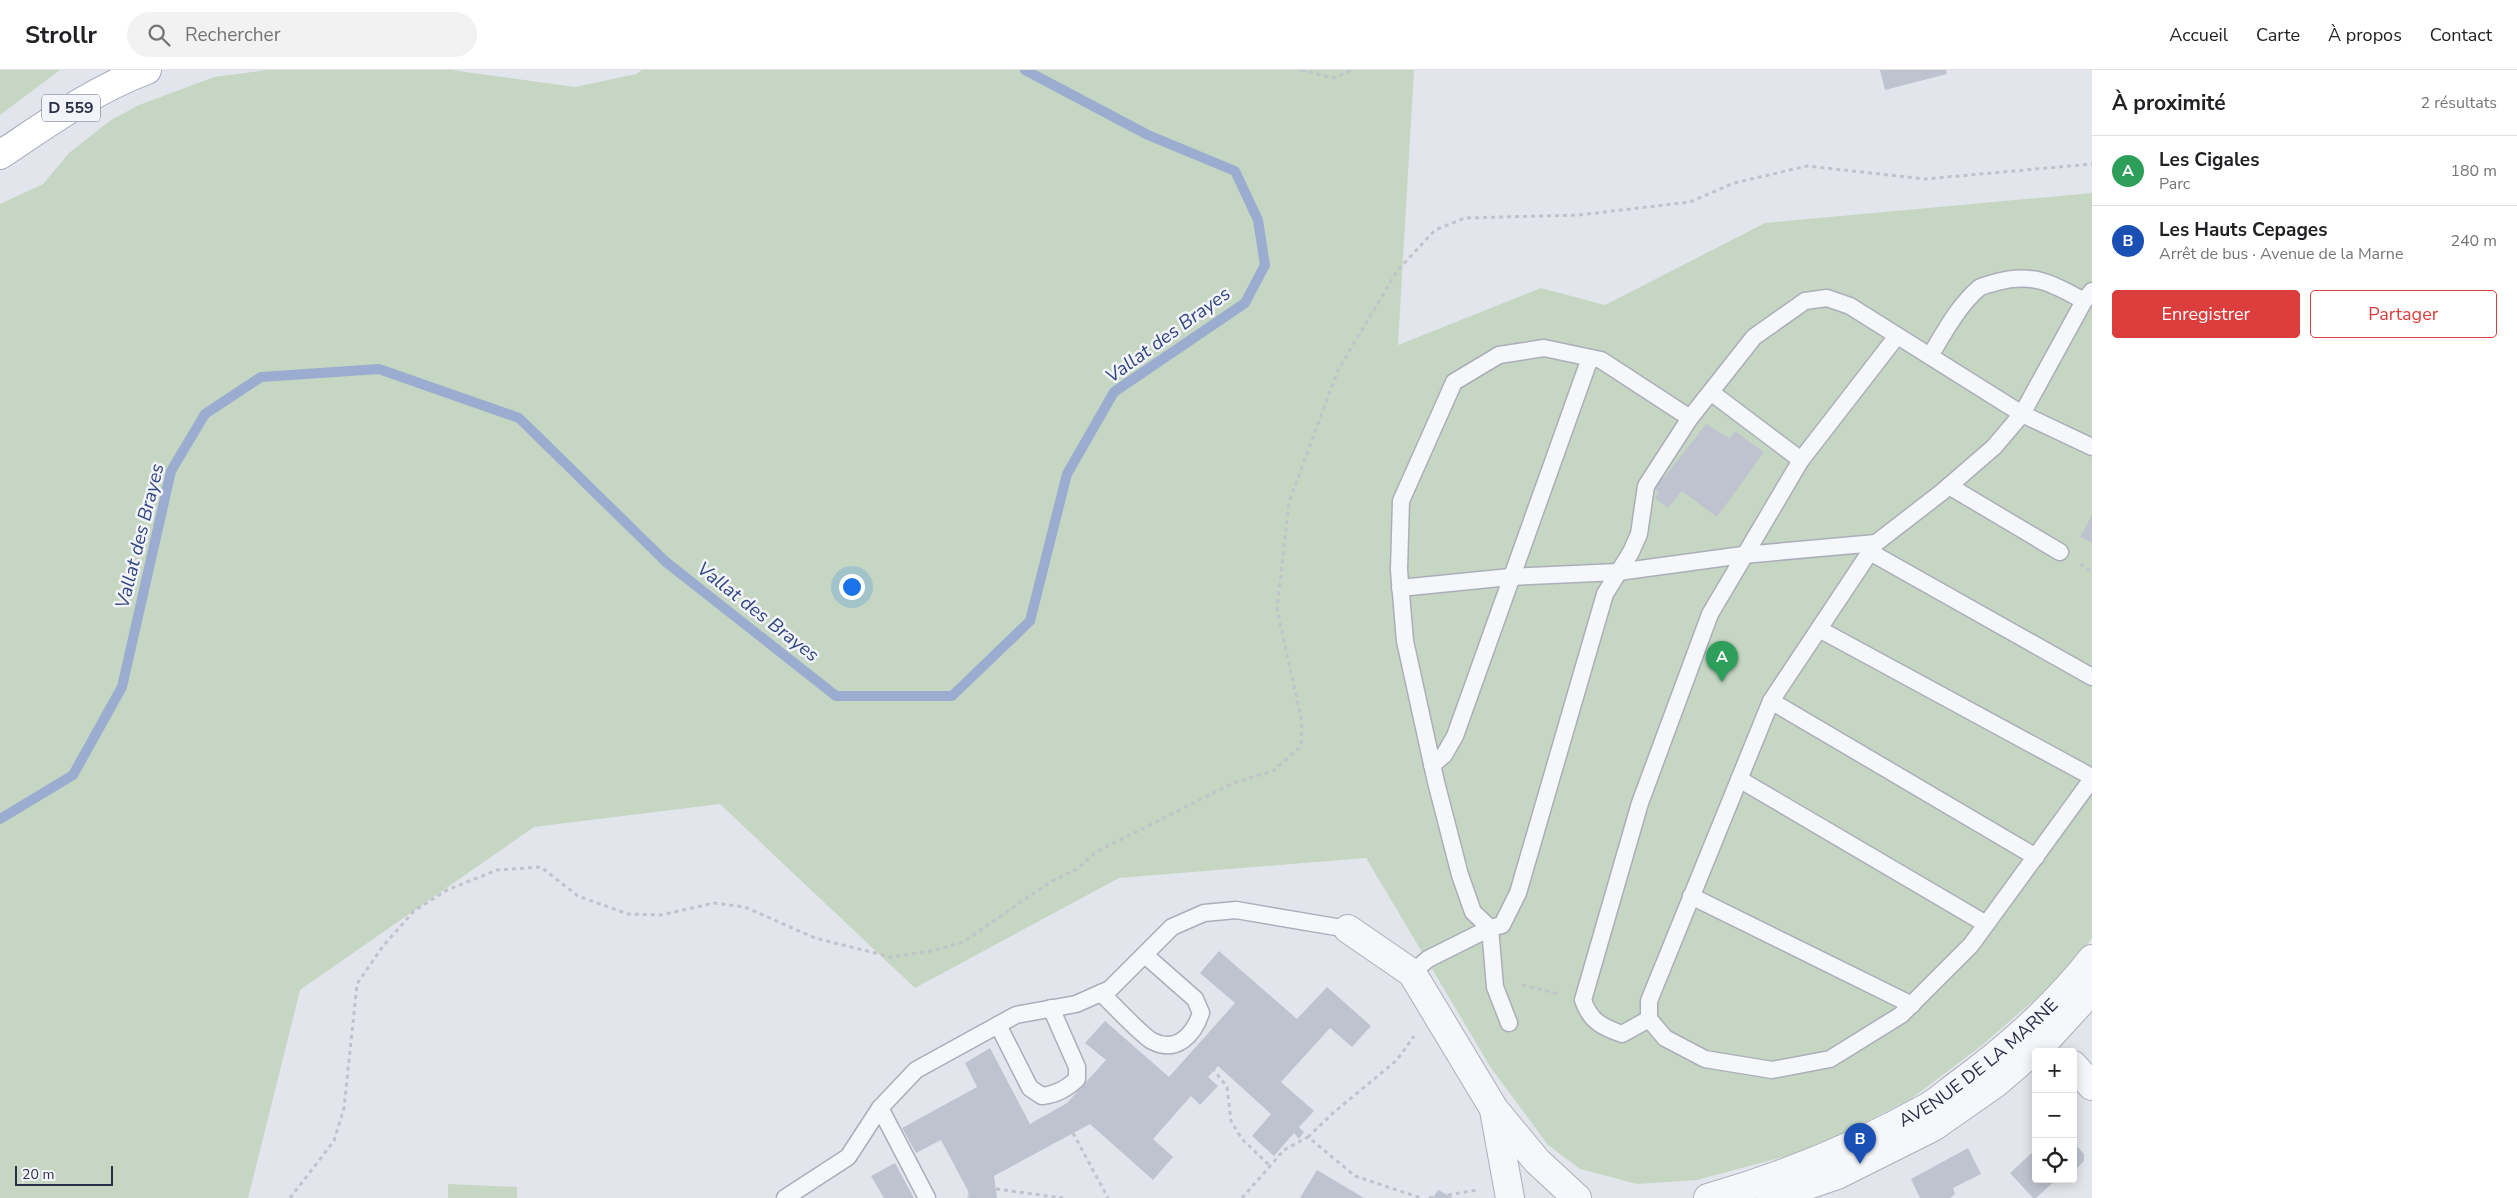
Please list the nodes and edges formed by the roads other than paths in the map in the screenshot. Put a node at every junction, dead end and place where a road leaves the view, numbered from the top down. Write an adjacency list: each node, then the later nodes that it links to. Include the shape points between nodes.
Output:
1 (147, 70): 2 (main road, D 559, via 121,80 69,109)
2 (0, 155)
3 (2088, 296): 5 (lane, via 2036,278 2009,279 1980,287 1958,312); 8 (lane)
4 (1897, 336): 5 (lane); 7 (lane, via 1850,306 1827,298 1805,301 1754,337); 11 (lane)
5 (1930, 356): 8 (lane)
6 (1590, 358): 9 (lane, via 1601,360); 17 (lane); 18 (lane, via 1544,348 1499,355 1454,382 1401,502)
7 (1712, 392): 9 (lane); 11 (lane)
8 (2022, 414): 10 (lane); 12 (lane, via 1994,447)
9 (1690, 418): 16 (lane, via 1646,486 1639,534)
10 (2092, 447)
11 (1801, 460): 15 (lane)
12 (1949, 486): 13 (lane); 14 (lane)
13 (1873, 548): 15 (lane); 19 (lane); 20 (lane)
14 (2060, 552)
15 (1743, 556): 16 (lane); 37 (lane, via 1710,614 1644,794 1583,1000 1588,1014 1602,1027 1622,1034)
16 (1618, 572): 17 (lane); 28 (lane, via 1606,594 1518,892 1502,924)
17 (1510, 577): 18 (lane); 22 (lane, via 1455,736 1444,755)
18 (1400, 588): 22 (lane, via 1406,641)
19 (1819, 629): 21 (lane); 23 (lane)
20 (2092, 677)
21 (1771, 701): 24 (lane); 25 (lane)
22 (1432, 765): 28 (lane, via 1463,884 1473,912)
23 (2092, 778): 25 (lane)
24 (1739, 779): 26 (lane); 27 (lane)
25 (2036, 857): 27 (lane)
26 (1691, 896): 35 (lane); 37 (lane, via 1649,1001)
27 (1986, 924): 35 (lane, via 1971,945)
28 (1490, 928): 32 (lane, via 1428,959); 38 (lane, via 1495,987)
29 (1348, 929): 30 (lane, via 1236,910 1204,913 1172,927); 32 (street)
30 (1145, 954): 34 (lane, via 1110,990); 34 (lane, via 1195,999 1201,1013 1196,1030 1181,1042 1167,1045 1152,1041)
31 (2092, 959): 40 (street, AVENUE DE LA MARNE)
32 (1412, 973): 44 (street)
33 (2092, 990): 40 (street, AVENUE DE LA MARNE)
34 (1101, 993): 36 (lane, via 1076,1004)
35 (1912, 1004): 37 (lane, via 1901,1015 1830,1059 1772,1070 1705,1059 1665,1038)
36 (1051, 1008): 39 (lane, via 1016,1015); 39 (lane, via 1077,1067 1077,1079 1054,1094 1042,1096 1030,1088)
37 (1649, 1019)
38 (1509, 1023)
39 (998, 1025): 43 (lane, via 916,1070)
40 (2048, 1037): 49 (street, AVENUE DE LA MARNE, via 1976,1072 1927,1107 1847,1148 1768,1180); 50 (street, AVENUE DE LA MARNE, via 1996,1083 1934,1127 1837,1175)
41 (2077, 1069): 42 (street)
42 (2092, 1086)
43 (880, 1108): 45 (lane, via 848,1157); 46 (lane)
44 (1494, 1109): 47 (street); 48 (street, via 1537,1161)
45 (785, 1198)
46 (927, 1198)
47 (1510, 1198)
48 (1577, 1198)
49 (1708, 1198)
50 (1769, 1198)

